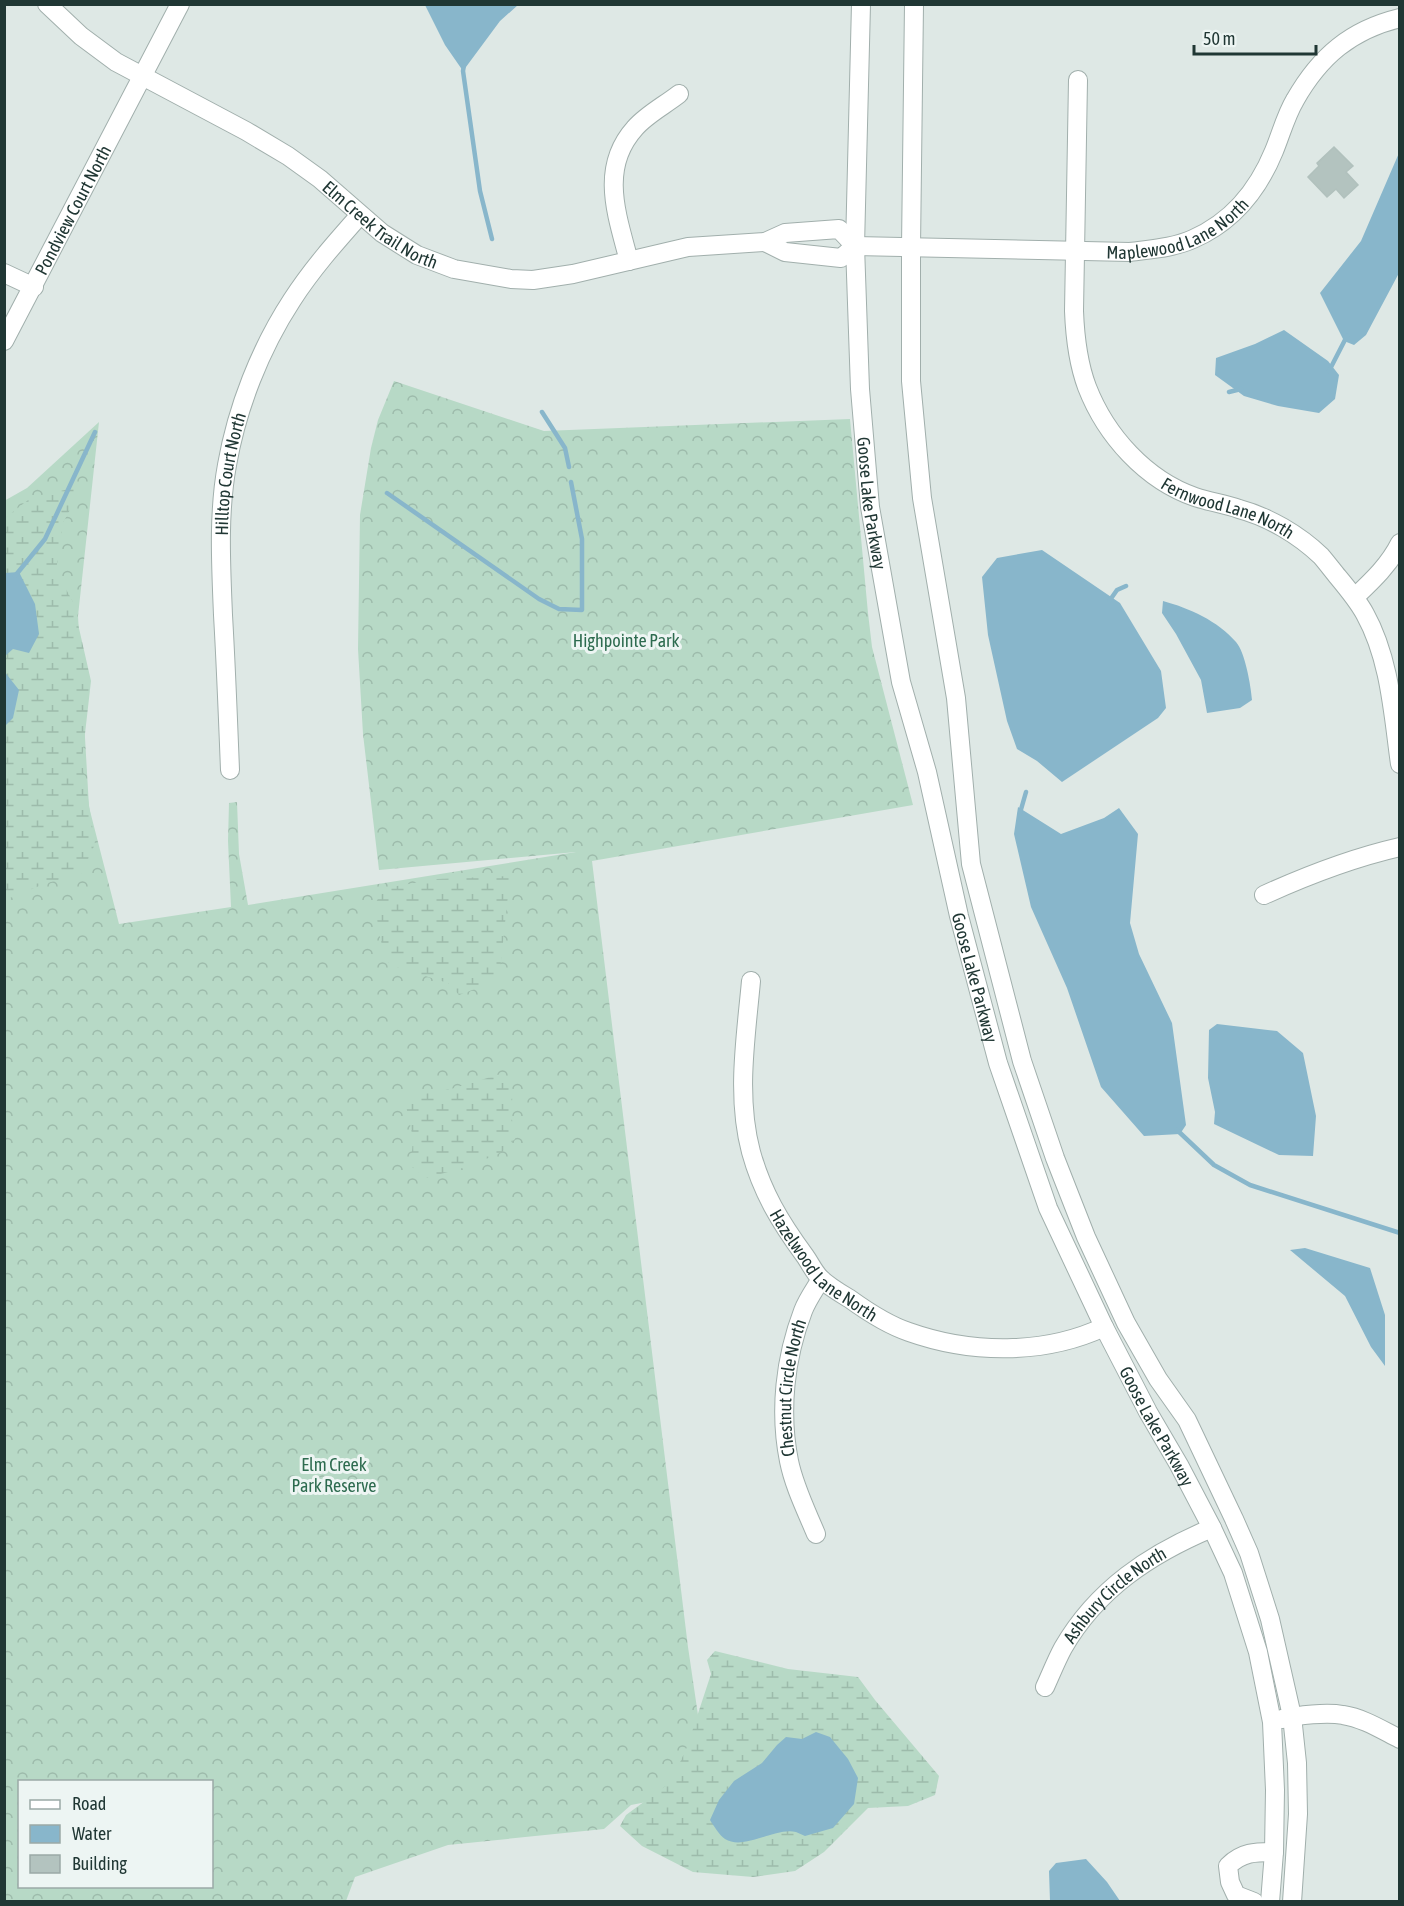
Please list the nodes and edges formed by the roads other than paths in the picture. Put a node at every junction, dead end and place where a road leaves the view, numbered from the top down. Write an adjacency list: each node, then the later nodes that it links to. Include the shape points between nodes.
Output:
1 (47, 4): 6 (street, Elm Creek Trail North, via 81,36)
2 (180, 4): 6 (street, Pondview Court North)
3 (861, 4): 11 (street, Goose Lake Parkway)
4 (914, 4): 12 (street, Goose Lake Parkway)
5 (1400, 18): 13 (street, Maplewood Lane North, via 1377,23 1328,54 1294,101 1260,182 1219,225 1191,240 1163,248 1130,252)
6 (142, 77): 9 (street, Elm Creek Trail North, via 288,156); 16 (street, Pondview Court North)
7 (1078, 80): 13 (street, Fernwood Lane North)
8 (679, 94): 14 (street, via 636,126 617,156 614,196)
9 (360, 215): 14 (street, Elm Creek Trail North, via 417,255 454,269 493,276 533,280); 21 (street, Hilltop Court North, via 291,300 265,348 244,398 227,465 221,561)
10 (765, 242): 11 (street, Elm Creek Trail North, via 785,252 841,258); 11 (street, Elm Creek Trail North, via 785,233 839,229); 14 (street, Elm Creek Trail North, via 688,247)
11 (855, 246): 12 (street, Maplewood Lane North); 26 (street, Goose Lake Parkway, via 860,389 870,507 901,682 927,772 998,1064 1048,1208)
12 (911, 247): 13 (street, Maplewood Lane North); 30 (street, Goose Lake Parkway, via 911,381 922,498 956,698 971,864 1004,992 1022,1061 1086,1237 1126,1323 1187,1420 1248,1553 1270,1619)
13 (1074, 250): 19 (street, Fernwood Lane North, via 1076,343 1087,386 1101,416 1123,446 1170,486 1265,518 1293,535 1321,557)
14 (629, 261)
15 (4, 273): 16 (street)
16 (34, 287): 17 (street, Pondview Court North)
17 (4, 341)
18 (1400, 543): 19 (street, via 1378,576)
19 (1354, 597): 20 (street, Fernwood Lane North, via 1366,616 1387,675)
20 (1400, 764)
21 (230, 770)
22 (1400, 847): 23 (street, via 1364,855)
23 (1264, 895)
24 (750, 981): 25 (street, Hazelwood Lane North, via 743,1066 750,1150 763,1190)
25 (821, 1279): 26 (street, Hazelwood Lane North, via 868,1312 908,1332 950,1343 993,1349 1036,1346 1074,1339); 28 (street, Chestnut Circle North, via 804,1309 792,1346 784,1413 789,1462)
26 (1104, 1327): 27 (street, Goose Lake Parkway)
27 (1212, 1528): 29 (street, Ashbury Circle North, via 1149,1559 1116,1582 1086,1614 1063,1648); 31 (street, Goose Lake Parkway, via 1233,1572 1258,1652)
28 (816, 1534)
29 (1045, 1687)
30 (1292, 1716): 31 (street); 32 (street, via 1343,1714); 36 (street, Goose Lake Parkway, via 1298,1815)
31 (1272, 1722): 33 (street, Goose Lake Parkway)
32 (1400, 1739)
33 (1274, 1852): 34 (street, via 1238,1857 1228,1866 1236,1895); 35 (street, Goose Lake Parkway)
34 (1254, 1902)
35 (1270, 1902)
36 (1292, 1902)

